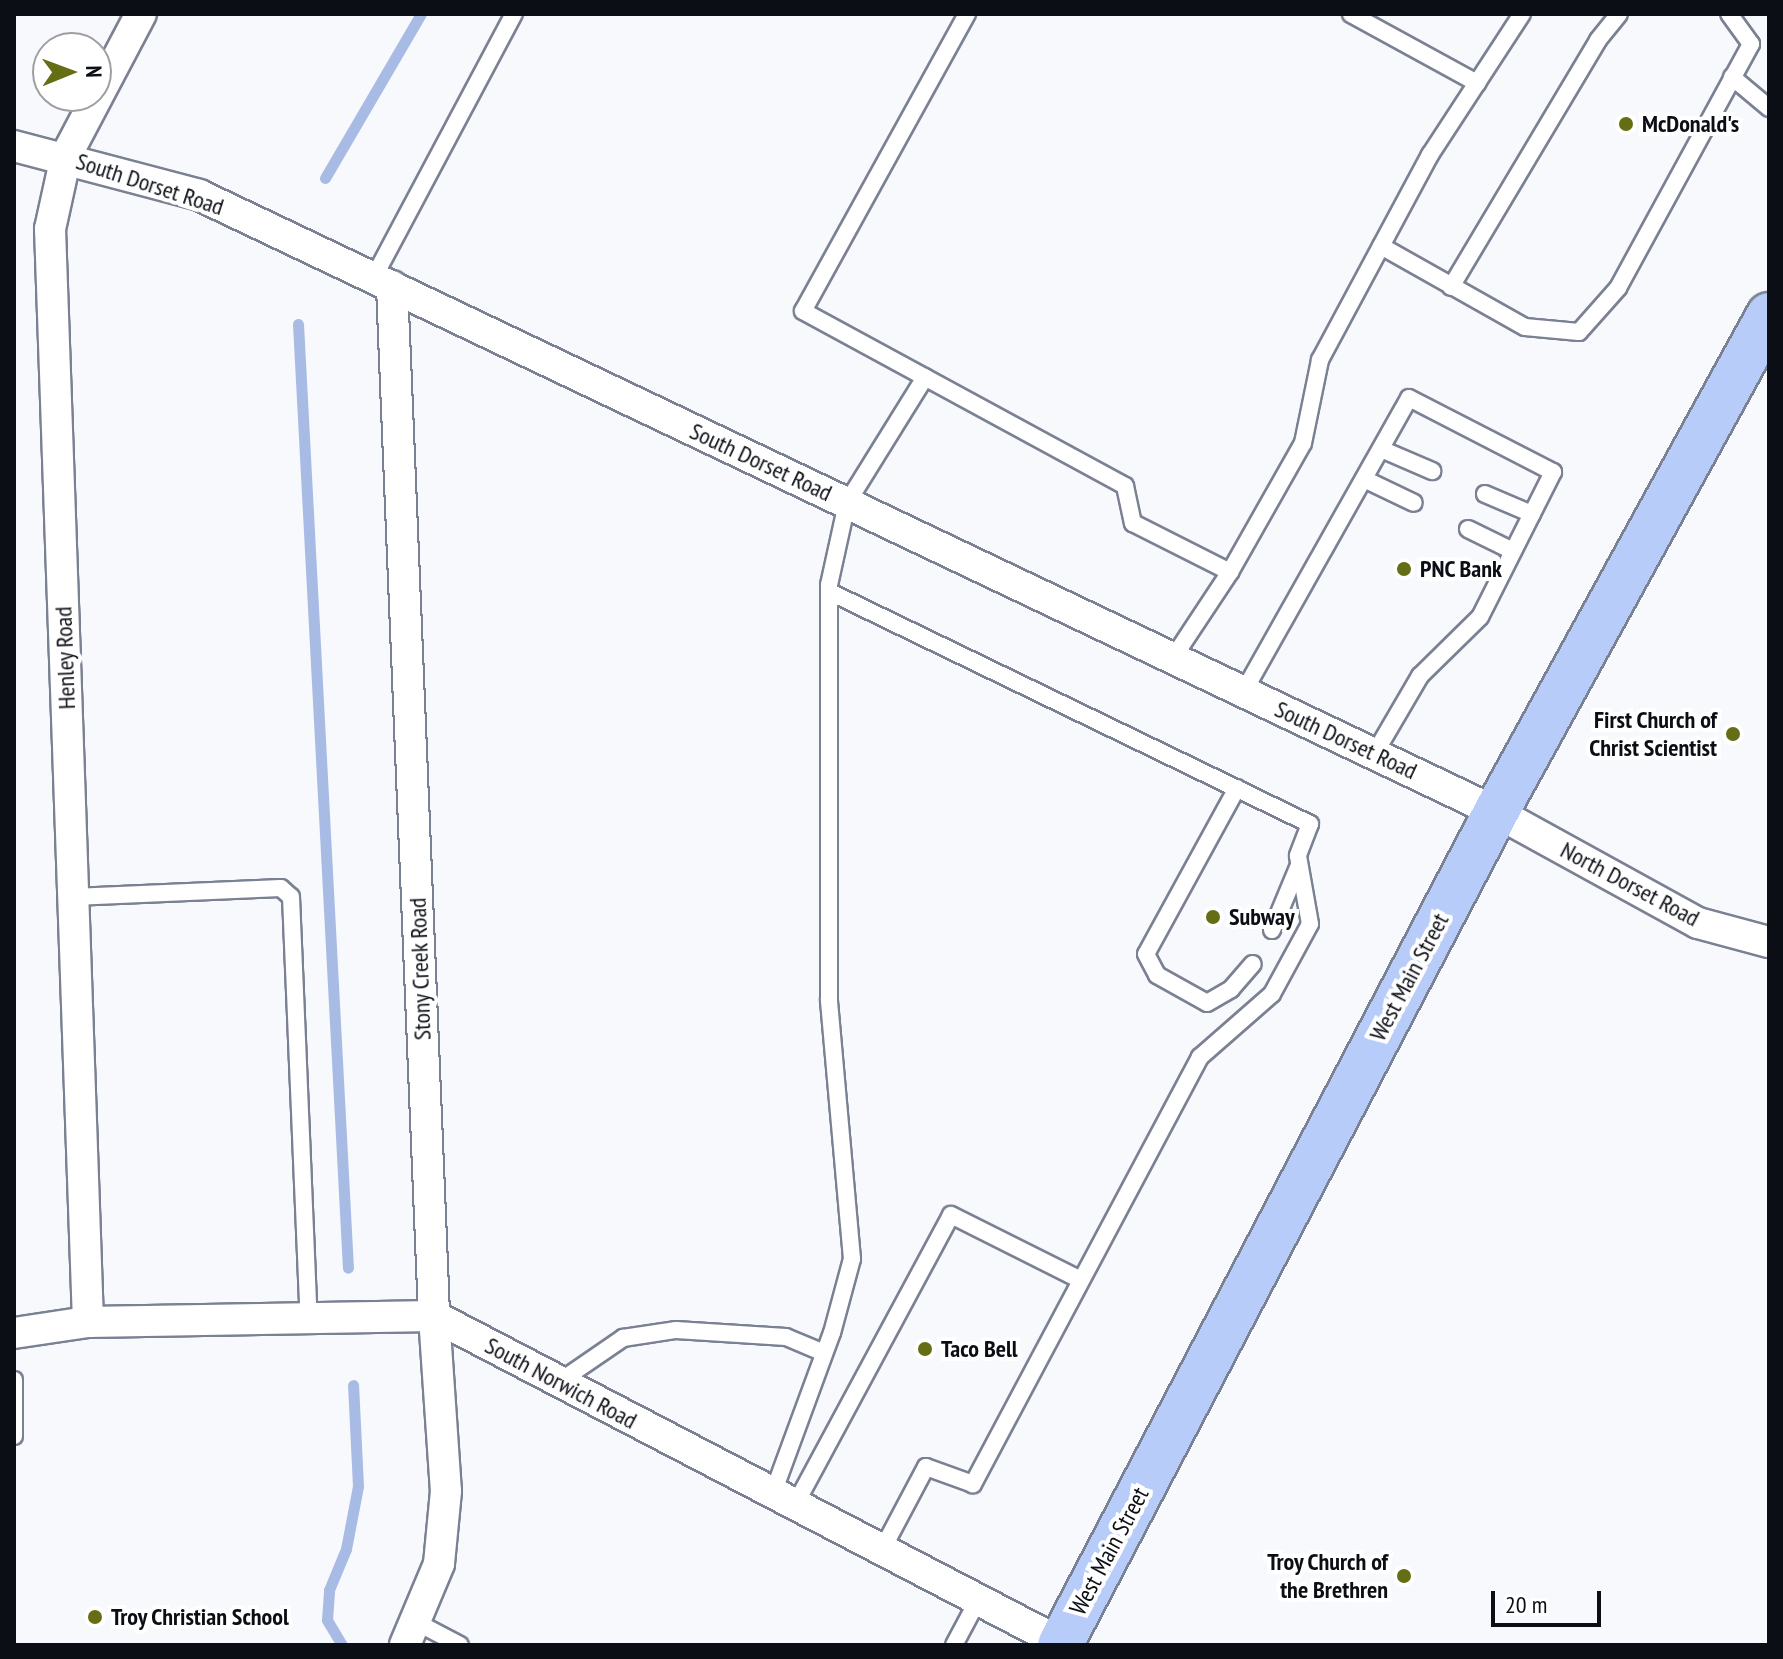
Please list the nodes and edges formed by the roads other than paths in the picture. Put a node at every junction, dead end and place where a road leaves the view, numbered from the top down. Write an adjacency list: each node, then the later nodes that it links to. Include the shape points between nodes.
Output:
1 (141, 14): 12 (street, Henley Road)
2 (514, 14): 14 (lane)
3 (967, 14): 17 (lane, via 803,311)
4 (1351, 14): 9 (lane)
5 (1522, 14): 9 (lane)
6 (1619, 14): 15 (lane, via 1582,66)
7 (1729, 14): 8 (lane, via 1751,44)
8 (1732, 77): 10 (lane); 15 (lane, via 1618,288 1579,332 1525,327)
9 (1477, 83): 13 (lane)
10 (1769, 108)
11 (14, 146): 12 (street, South Dorset Road)
12 (66, 156): 14 (street, South Dorset Road, via 199,195); 35 (street, Henley Road, via 50,229)
13 (1381, 246): 15 (lane); 27 (lane, via 1320,360 1303,443)
14 (383, 282): 22 (street, South Dorset Road); 40 (street, Stony Creek Road)
15 (1451, 287)
16 (1769, 315): 33 (main road, West Main Street)
17 (925, 377): 22 (lane); 27 (lane, via 1125,486 1133,523)
18 (1381, 449): 19 (lane); 20 (lane); 24 (lane, via 1409,398 1553,472)
19 (1432, 471)
20 (1364, 479): 23 (lane); 30 (lane)
21 (1485, 494): 24 (lane)
22 (847, 503): 28 (lane); 29 (street, South Dorset Road)
23 (1414, 503)
24 (1532, 514): 26 (lane)
25 (1468, 529): 26 (lane)
26 (1513, 551): 31 (lane, via 1480,617 1420,676)
27 (1230, 572): 29 (lane)
28 (830, 592): 32 (lane); 44 (lane, via 829,999 852,1259)
29 (1173, 658): 30 (street, South Dorset Road)
30 (1244, 691): 31 (street, South Dorset Road)
31 (1375, 753): 33 (street, South Dorset Road)
32 (1237, 788): 34 (lane, via 1310,824); 38 (lane, via 1146,954 1157,975 1207,1003 1231,989)
33 (1496, 812): 37 (street, North Dorset Road, via 1698,923); 52 (main road, West Main Street)
34 (1300, 864): 36 (lane); 39 (lane, via 1310,924 1272,994 1200,1057)
35 (73, 897): 41 (lane, via 281,888 291,897); 42 (street, Henley Road)
36 (1272, 930)
37 (1769, 942)
38 (1253, 964)
39 (1081, 1280): 48 (lane, via 951,1215); 49 (lane, via 973,1484 926,1467)
40 (434, 1316): 41 (street, South Norwich Road); 46 (street, South Norwich Road); 51 (street, Stony Creek Road, via 446,1491 439,1564)
41 (309, 1319): 42 (street, South Norwich Road)
42 (88, 1322): 43 (street, South Norwich Road)
43 (14, 1333)
44 (824, 1353): 46 (lane, via 786,1337 676,1330 623,1338); 48 (lane)
45 (14, 1380): 47 (lane)
46 (559, 1382): 48 (street, South Norwich Road)
47 (14, 1436)
48 (784, 1499): 49 (street, South Norwich Road)
49 (882, 1550): 50 (street, South Norwich Road)
50 (978, 1600): 52 (street, South Norwich Road); 54 (lane)
51 (412, 1634): 53 (lane)
52 (1062, 1644)
53 (460, 1645)
54 (954, 1645)

